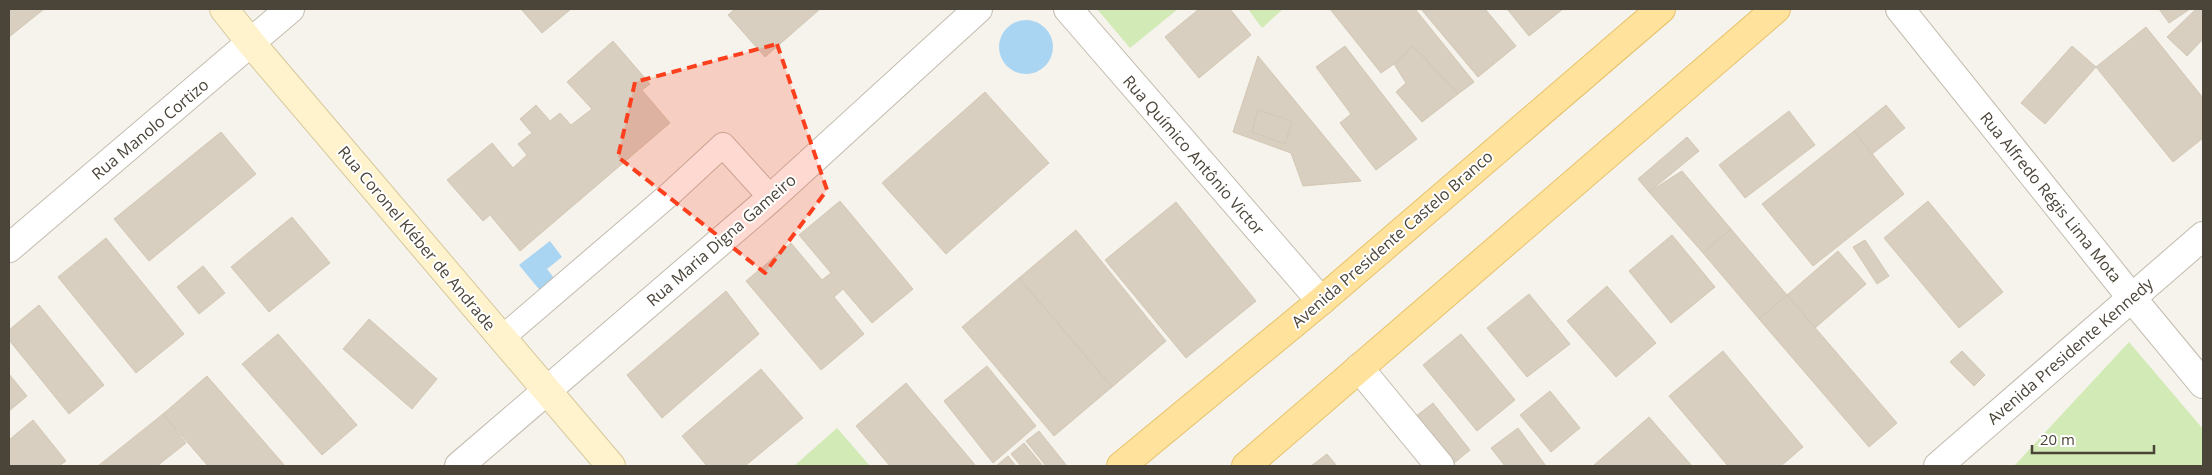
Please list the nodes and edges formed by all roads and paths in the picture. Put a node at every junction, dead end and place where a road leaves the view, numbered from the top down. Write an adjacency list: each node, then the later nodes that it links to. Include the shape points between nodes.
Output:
1 (224, 9): 8 (main road, Rua Coronel Kléber de Andrade)
2 (290, 9): 8 (street, Rua Manolo Cortizo)
3 (978, 9): 9 (street, Rua Maria Digna Gameiro)
4 (1068, 9): 13 (street, Rua Químico Antônio Victor)
5 (1661, 9): 13 (main road, Avenida Presidente Castelo Branco)
6 (1776, 9): 15 (main road)
7 (1900, 9): 12 (street, Rua Alfredo Régis Lima Mota)
8 (251, 43): 11 (street, Rua Manolo Cortizo); 14 (main road, Rua Coronel Kléber de Andrade)
9 (771, 198): 14 (lane, via 723,145); 17 (street, Rua Maria Digna Gameiro)
10 (2203, 236): 12 (street, Avenida Presidente Kennedy)
11 (9, 248)
12 (2131, 297): 16 (street, Rua Alfredo Régis Lima Mota); 23 (street, Avenida Presidente Kennedy)
13 (1321, 301): 20 (main road, Avenida Presidente Castelo Branco)
14 (502, 338): 17 (main road, Rua Coronel Kléber de Andrade)
15 (1359, 368): 21 (main road); 22 (street)
16 (2203, 384)
17 (546, 390): 18 (street, Rua Maria Digna Gameiro); 19 (main road, Rua Coronel Kléber de Andrade)
18 (459, 466)
19 (611, 466)
20 (1121, 466)
21 (1246, 466)
22 (1440, 466)
23 (1938, 466)

